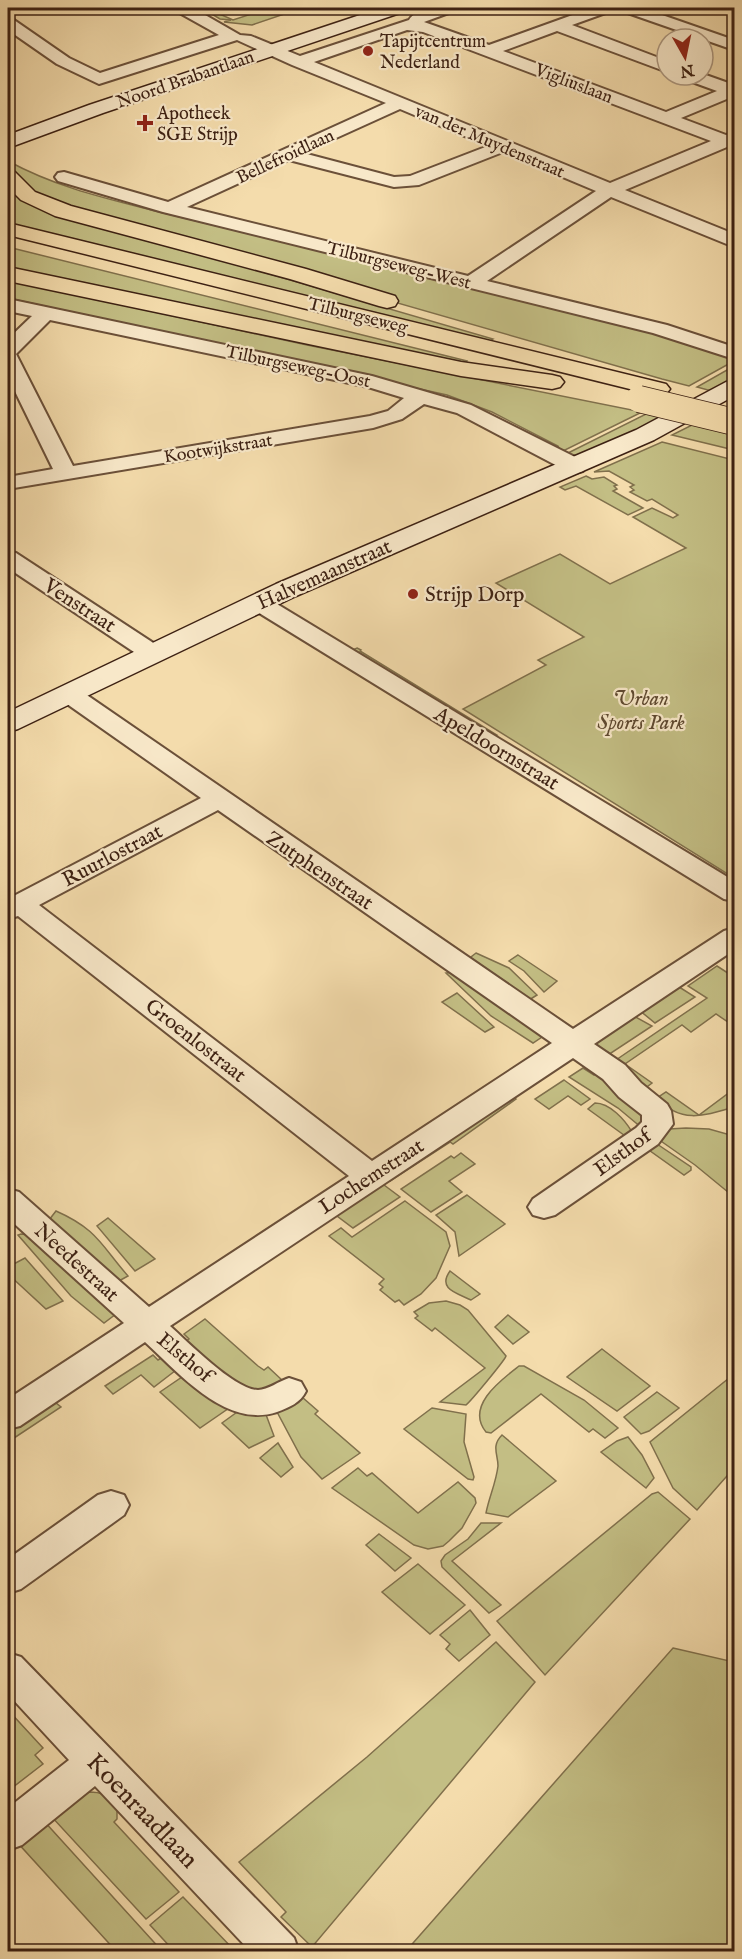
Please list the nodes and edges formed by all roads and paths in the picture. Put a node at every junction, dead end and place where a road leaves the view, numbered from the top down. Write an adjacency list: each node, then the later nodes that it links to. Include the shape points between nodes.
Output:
1 (182, 8): 12 (street, van der Muydenstraat)
2 (345, 8): 7 (main road)
3 (397, 8): 14 (main road, Noord Brabantlaan)
4 (448, 8): 9 (street, via 418,18)
5 (605, 8): 10 (street)
6 (628, 8): 13 (street)
7 (321, 14)
8 (8, 23): 12 (street, Noord Brabantlaan, via 63,61 99,79)
9 (414, 25): 15 (street, Vigliuslaan); 16 (street)
10 (556, 25): 15 (street, via 496,47); 17 (street)
11 (272, 29): 12 (main road, Noord Brabantlaan)
12 (238, 37): 14 (street, van der Muydenstraat); 21 (main road, Noord Brabantlaan)
13 (735, 45)
14 (272, 50): 16 (street, van der Muydenstraat); 24 (main road, Noord Brabantlaan)
15 (495, 51): 22 (street, Vigliuslaan)
16 (298, 62): 20 (street, van der Muydenstraat)
17 (655, 62)
18 (715, 84): 19 (street)
19 (734, 91): 22 (street)
20 (400, 103): 25 (street, van der Muydenstraat); 27 (street, Bellefroidlaan)
21 (28, 114)
22 (666, 118): 23 (street, Vigliuslaan)
23 (731, 141): 26 (street)
24 (8, 142)
25 (503, 146): 27 (street, via 413,181 394,182); 31 (street, van der Muydenstraat)
26 (708, 149): 28 (street); 31 (street)
27 (288, 154): 32 (street, Bellefroidlaan)
28 (735, 159)
29 (8, 176): 43 (highway, via 28,196 63,211 298,274 501,336)
30 (64, 177): 32 (street, Tilburgseweg-West)
31 (609, 190): 34 (street, van der Muydenstraat); 37 (street)
32 (169, 208): 37 (street, Tilburgseweg-West)
33 (8, 229): 43 (highway, Tilburgseweg)
34 (735, 241)
35 (8, 242): 43 (highway, Tilburgseweg)
36 (8, 274): 43 (highway, via 461,369)
37 (472, 282): 41 (street, Tilburgseweg-West, via 660,329)
38 (8, 305): 39 (street, Tilburgseweg-Oost)
39 (47, 312): 40 (street); 45 (street, Tilburgseweg-Oost)
40 (8, 350)
41 (735, 353)
42 (8, 357): 48 (street)
43 (600, 382): 46 (highway, Tilburgseweg, bridge)
44 (735, 387): 47 (main road, Halvemaanstraat, via 645,435)
45 (422, 395): 47 (street, Tilburgseweg-Oost, via 479,416); 48 (street, Kootwijkstraat, via 395,415 373,422)
46 (733, 417)
47 (575, 466): 51 (main road, Halvemaanstraat)
48 (66, 473): 49 (street, Kootwijkstraat)
49 (8, 483)
50 (8, 558): 52 (street, Venstraat)
51 (259, 603): 52 (main road, Halvemaanstraat); 56 (street, Apeldoornstraat)
52 (152, 653): 53 (main road, Halvemaanstraat)
53 (69, 694): 54 (main road, Halvemaanstraat); 55 (street, Zutphenstraat)
54 (8, 723)
55 (218, 799): 57 (street, Ruurlostraat); 59 (street, Zutphenstraat)
56 (735, 893)
57 (14, 907): 60 (street, Groenlostraat)
58 (735, 937): 59 (street, Lochemstraat)
59 (573, 1043): 60 (street, Lochemstraat); 62 (street, Elsthof, via 614,1072 659,1119 647,1136)
60 (371, 1176): 63 (street, Lochemstraat)
61 (8, 1200): 63 (street, Needestraat)
62 (544, 1207)
63 (146, 1324): 64 (street, Elsthof, via 201,1374 238,1398 254,1404 268,1403); 65 (street, Lochemstraat)
64 (290, 1391)
65 (8, 1416)
66 (111, 1505): 67 (street)
67 (8, 1578)
68 (8, 1669): 69 (street, Koenraadlaan)
69 (97, 1761): 70 (street); 71 (street, Koenraadlaan)
70 (8, 1832)
71 (279, 1952)

